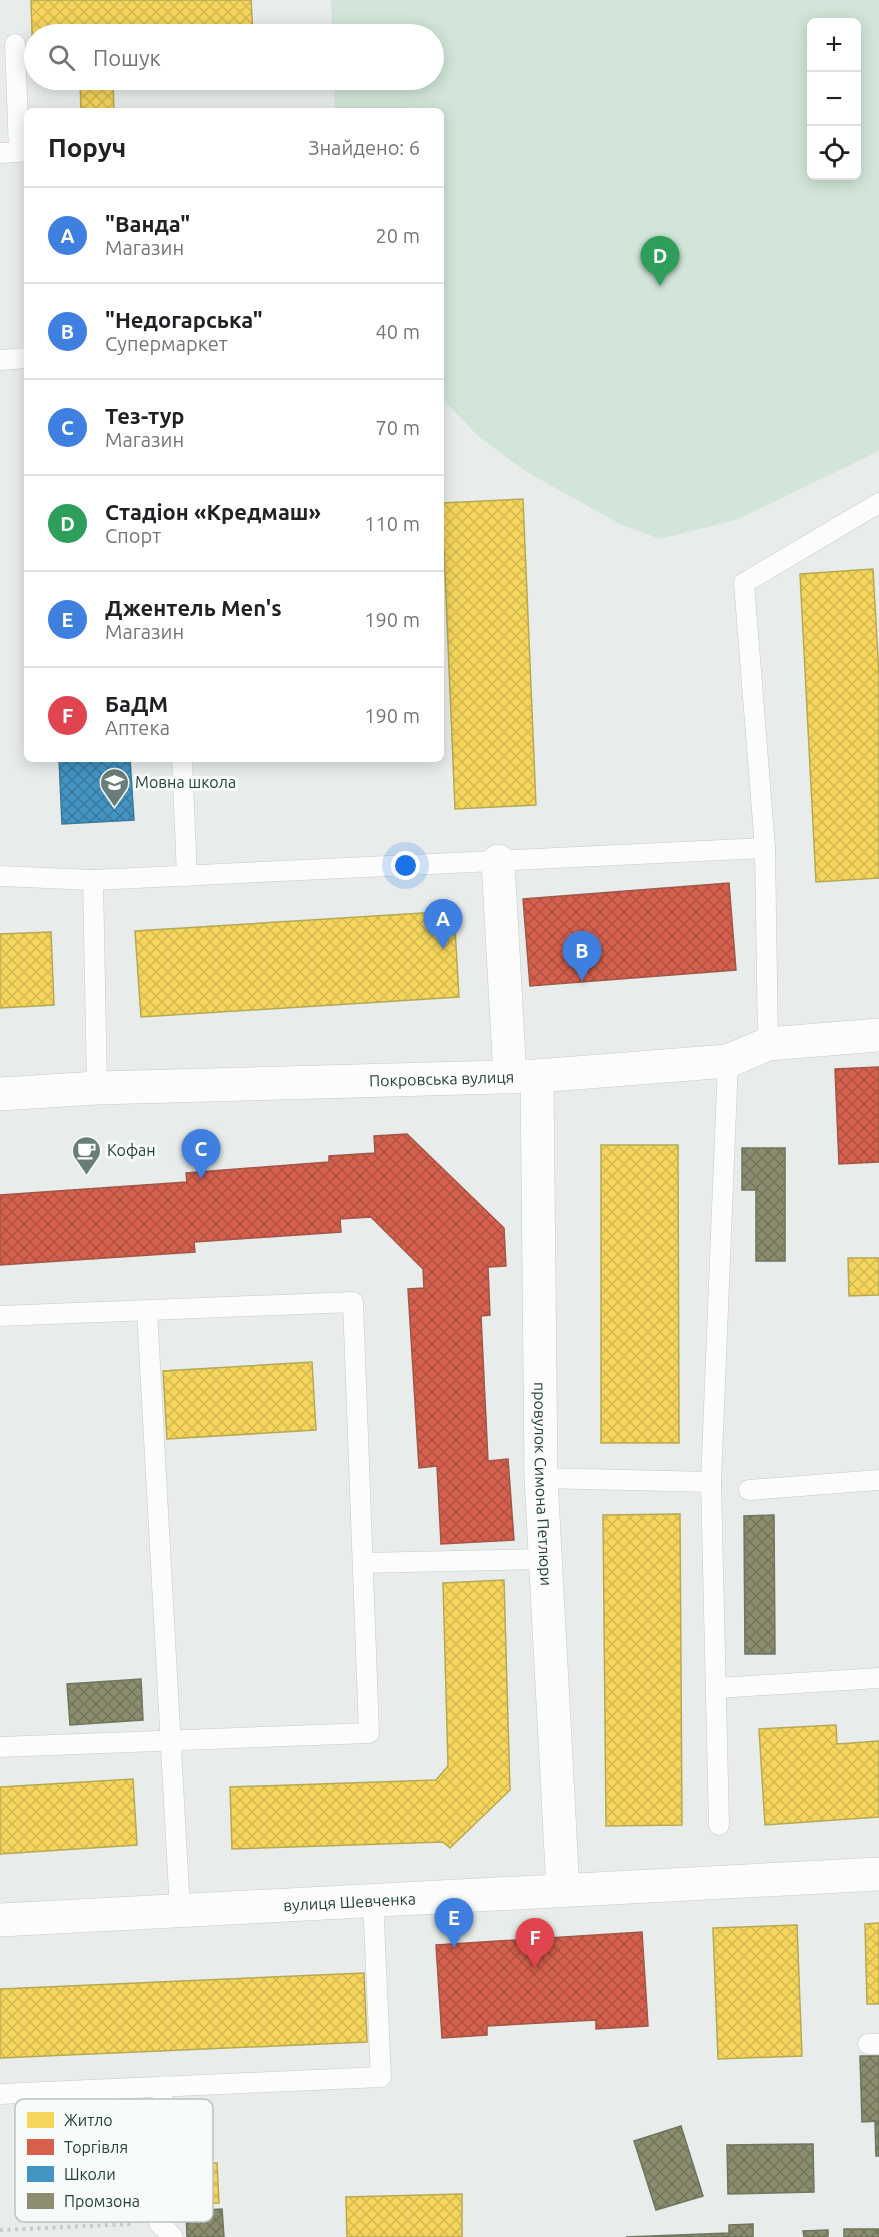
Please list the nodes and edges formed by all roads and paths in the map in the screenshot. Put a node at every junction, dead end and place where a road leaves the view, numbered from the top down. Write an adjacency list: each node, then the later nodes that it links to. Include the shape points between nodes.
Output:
1 (15, 44): 2 (lane, via 19,152)
2 (0, 153)
3 (24, 358): 4 (lane)
4 (0, 360)
5 (879, 503): 7 (lane, via 744,583)
6 (182, 762): 10 (lane)
7 (765, 848): 8 (lane); 13 (lane)
8 (498, 861): 10 (lane); 15 (street, провулок Симона Петлюри)
9 (0, 876): 11 (lane)
10 (187, 876): 11 (lane)
11 (93, 880): 16 (lane)
12 (879, 1035): 13 (street, Покровська вулиця)
13 (768, 1044): 14 (street, Покровська вулиця)
14 (728, 1061): 15 (street, Покровська вулиця); 22 (lane)
15 (523, 1076): 16 (street, Покровська вулиця); 20 (street, провулок Симона Петлюри)
16 (97, 1088): 17 (street, Покровська вулиця)
17 (0, 1094)
18 (147, 1311): 19 (lane); 25 (lane, via 353,1302); 28 (lane)
19 (0, 1316)
20 (541, 1478): 22 (lane); 24 (street, провулок Симона Петлюри)
21 (879, 1480): 23 (lane)
22 (711, 1482): 27 (lane)
23 (749, 1490)
24 (545, 1560): 25 (lane); 32 (street, провулок Симона Петлюри)
25 (363, 1563): 28 (lane, via 369,1733)
26 (879, 1678): 27 (lane)
27 (717, 1689): 30 (lane)
28 (171, 1739): 29 (lane); 34 (lane)
29 (0, 1747)
30 (719, 1825)
31 (879, 1874): 32 (street, вулиця Шевченка)
32 (563, 1890): 33 (street, вулиця Шевченка)
33 (373, 1900): 34 (street, вулиця Шевченка); 36 (lane, via 381,2077)
34 (180, 1911): 35 (street, вулиця Шевченка)
35 (0, 1920)
36 (163, 2086): 37 (lane); 38 (lane)
37 (0, 2094)
38 (163, 2099)
39 (0, 2230): 40 (path)
40 (166, 2230)

